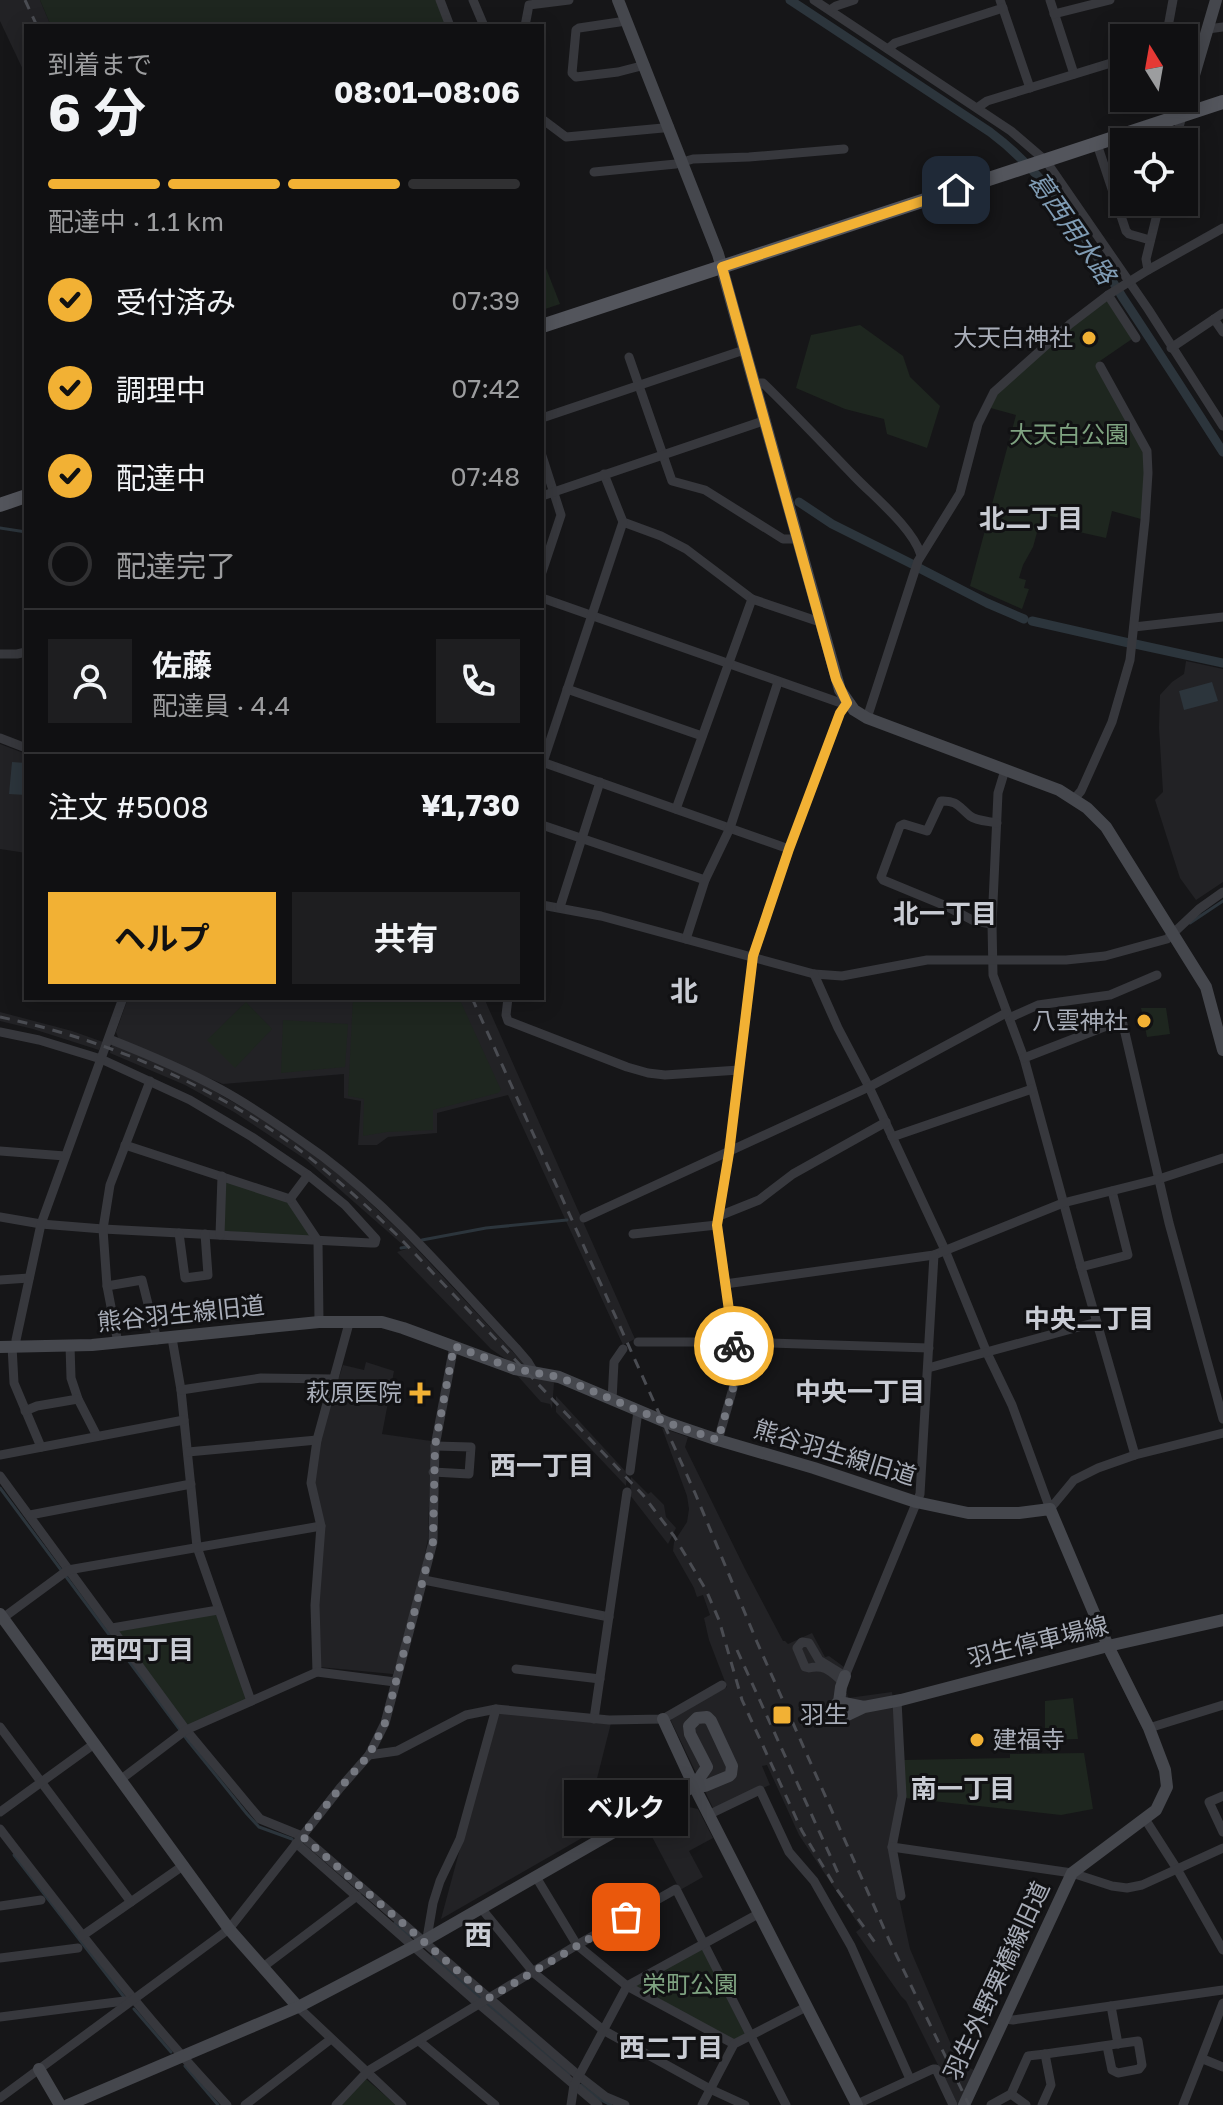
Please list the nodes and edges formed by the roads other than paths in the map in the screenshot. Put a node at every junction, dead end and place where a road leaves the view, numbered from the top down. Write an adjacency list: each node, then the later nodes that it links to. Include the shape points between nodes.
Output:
1 (440, 0): 15 (street)
2 (473, 0): 16 (street)
3 (569, 0): 17 (street, via 529,5)
4 (618, 0): 14 (street)
5 (814, 0): 12 (street)
6 (854, 0): 12 (street)
7 (1050, 0): 13 (street)
8 (1110, 0): 13 (street)
9 (1173, 0): 18 (street)
10 (1216, 0): 20 (street)
11 (1002, 4): 21 (street); 26 (street)
12 (830, 10): 21 (street)
13 (1054, 14): 25 (street)
14 (626, 21): 24 (street); 24 (street, via 576,30 572,73 576,77)
15 (449, 24)
16 (483, 24)
17 (525, 24)
18 (1169, 24)
19 (1223, 27): 20 (street)
20 (1208, 29): 22 (street)
21 (888, 49): 28 (street)
22 (1198, 61)
23 (1110, 63): 25 (street)
24 (645, 65): 32 (street)
25 (1074, 74): 26 (street)
26 (1030, 88): 28 (street)
27 (1223, 102): 30 (main road)
28 (977, 108): 36 (street)
29 (1183, 112): 30 (street)
30 (1182, 116): 33 (street); 34 (main road)
31 (544, 120): 32 (street, via 566,137)
32 (669, 126): 37 (street)
33 (1179, 128)
34 (1097, 144): 36 (main road); 41 (street, via 1126,231)
35 (844, 149): 37 (street)
36 (1044, 161): 42 (main road); 44 (street)
37 (683, 162): 38 (street); 42 (street)
38 (594, 172)
39 (1156, 216): 41 (street)
40 (1223, 228): 43 (street)
41 (1150, 240): 43 (street)
42 (722, 267): 47 (main road); 51 (street)
43 (1148, 270): 44 (street)
44 (1127, 282): 45 (street); 50 (street)
45 (1110, 294): 49 (street); 68 (street, via 994,392 978,424 960,493)
46 (1218, 316): 48 (street); 50 (street)
47 (544, 325)
48 (1223, 332)
49 (1136, 338)
50 (1171, 348): 58 (street)
51 (744, 350): 54 (street); 55 (street)
52 (629, 357): 55 (street)
53 (1100, 366): 75 (street, via 1149,457)
54 (754, 383): 57 (street); 68 (street, via 763,383 898,522 916,543)
55 (638, 385): 56 (street); 59 (street)
56 (544, 417)
57 (763, 421): 59 (street); 67 (street)
58 (1223, 426)
59 (663, 454): 61 (street); 67 (street, via 672,481 705,490 783,539)
60 (544, 462): 62 (street)
61 (604, 474): 62 (street); 66 (street)
62 (555, 492): 63 (street); 69 (street, via 561,515)
63 (544, 495)
64 (24, 497): 65 (main road)
65 (0, 505)
66 (623, 522): 71 (street, via 686,549); 72 (street)
67 (796, 539): 74 (street)
68 (918, 561): 82 (street)
69 (544, 566)
70 (544, 599): 72 (street)
71 (752, 599): 74 (street); 78 (street)
72 (591, 616): 78 (street); 80 (street)
73 (1223, 617): 75 (street)
74 (820, 622): 81 (street)
75 (1134, 627): 90 (street, via 1112,722)
76 (24, 652): 77 (street)
77 (0, 654)
78 (728, 664): 79 (street); 83 (street)
79 (778, 682): 81 (street); 94 (street)
80 (567, 689): 83 (street); 86 (street)
81 (847, 703): 82 (street); 96 (street)
82 (867, 718): 88 (street)
83 (702, 736): 91 (street)
84 (0, 738): 85 (street)
85 (24, 747)
86 (544, 756)
87 (544, 763): 89 (street)
88 (1005, 770): 90 (street); 92 (street)
89 (600, 782): 91 (street); 95 (street)
90 (1075, 798): 102 (street, via 1106,827)
91 (676, 809): 94 (street)
92 (997, 823): 101 (street); 101 (street, via 972,818 962,806 943,800 927,831 900,826 881,877 974,921)
93 (544, 826): 95 (street)
94 (730, 828): 96 (street); 97 (street)
95 (582, 839): 97 (street); 100 (street)
96 (789, 849): 104 (street)
97 (705, 880): 103 (street)
98 (1223, 892): 102 (street)
99 (544, 905): 100 (street)
100 (560, 907): 103 (street)
101 (992, 924): 105 (street)
102 (1175, 934): 105 (street, via 1151,945 1084,959); 113 (street, via 1206,987)
103 (686, 939): 104 (street)
104 (753, 956): 106 (street); 116 (street)
105 (992, 959): 106 (street, via 927,960 842,976); 110 (street)
106 (814, 974): 118 (street)
107 (1157, 975): 110 (street, via 1110,995 1038,1005)
108 (122, 1000): 112 (street)
109 (508, 1000): 116 (street, via 508,1021 627,1067 665,1075)
110 (1008, 1015): 114 (street); 118 (street)
111 (0, 1032): 115 (street)
112 (109, 1039): 115 (street); 165 (street, via 220,1089 323,1157 413,1237)
113 (1223, 1048)
114 (1024, 1058): 119 (street); 129 (street, via 1122,1020)
115 (101, 1059): 117 (street); 125 (street)
116 (739, 1070): 124 (street)
117 (150, 1081): 122 (street); 127 (street, via 190,1100)
118 (869, 1087): 120 (street); 124 (street)
119 (1032, 1089): 121 (street); 132 (street)
120 (886, 1122): 121 (street); 135 (street)
121 (892, 1137): 143 (street)
122 (125, 1145): 128 (street); 137 (street, via 110,1185)
123 (0, 1151): 125 (street)
124 (729, 1153): 134 (street); 135 (street)
125 (65, 1156): 136 (street)
126 (1223, 1158): 129 (street)
127 (308, 1175): 131 (street); 142 (street, via 376,1239)
128 (222, 1176): 131 (street); 141 (street)
129 (1159, 1179): 130 (street); 172 (street)
130 (1112, 1191): 132 (street); 145 (street, via 1128,1255)
131 (290, 1199): 142 (street)
132 (1063, 1203): 143 (street); 145 (street)
133 (0, 1217): 136 (street)
134 (584, 1218)
135 (718, 1220): 140 (street); 148 (street)
136 (41, 1224): 137 (street); 146 (street)
137 (103, 1229): 138 (street); 149 (street)
138 (179, 1233): 139 (street); 139 (street, via 185,1278 208,1275)
139 (205, 1234): 141 (street)
140 (633, 1234)
141 (220, 1235): 142 (street)
142 (318, 1241): 151 (street)
143 (945, 1250): 144 (street); 163 (street)
144 (934, 1255): 148 (street); 161 (street)
145 (1081, 1267): 152 (street)
146 (29, 1278): 147 (street); 159 (street, via 16,1340)
147 (0, 1280)
148 (725, 1284): 156 (street)
149 (107, 1286): 154 (street, via 142,1280); 157 (street)
150 (347, 1321): 151 (street, 熊谷羽生線旧道); 160 (street, 熊谷羽生線旧道, via 382,1322); 166 (street)
151 (319, 1322): 153 (street, 熊谷羽生線旧道)
152 (1097, 1322): 163 (street); 182 (street)
153 (172, 1338): 154 (street, 熊谷羽生線旧道); 167 (street)
154 (157, 1340): 157 (street, 熊谷羽生線旧道)
155 (638, 1342): 156 (street)
156 (734, 1342): 161 (street); 177 (street, via 736,1378)
157 (118, 1343): 158 (street, 熊谷羽生線旧道)
158 (70, 1345): 159 (street, 熊谷羽生線旧道); 168 (street)
159 (10, 1346): 170 (street, via 14,1383)
160 (454, 1346): 165 (street, 熊谷羽生線旧道); 178 (street)
161 (929, 1348): 164 (street)
162 (623, 1349): 169 (street, via 614,1362)
163 (987, 1353): 164 (street); 189 (street)
164 (928, 1368): 188 (street)
165 (534, 1372): 169 (street, 熊谷羽生線旧道)
166 (334, 1379): 167 (street, via 261,1378); 176 (street)
167 (181, 1390): 173 (street)
168 (78, 1399): 170 (street); 175 (street)
169 (612, 1400): 171 (street, 熊谷羽生線旧道)
170 (25, 1411): 179 (street)
171 (638, 1411): 177 (street, 熊谷羽生線旧道); 183 (street)
172 (1223, 1419)
173 (184, 1420): 175 (street); 180 (street)
174 (1223, 1433): 182 (street)
175 (97, 1436): 179 (street)
176 (317, 1440): 180 (street); 191 (street, via 311,1483)
177 (718, 1440): 188 (street, 熊谷羽生線旧道)
178 (435, 1446): 184 (street); 184 (street, via 471,1447 470,1461 469,1474)
179 (41, 1447): 181 (street)
180 (188, 1452): 186 (street)
181 (0, 1455)
182 (1135, 1455): 189 (street, via 1074,1480)
183 (630, 1471)
184 (433, 1472): 194 (street, via 433,1542)
185 (0, 1476): 190 (street)
186 (191, 1484): 190 (street); 192 (street)
187 (627, 1492): 197 (street)
188 (916, 1502): 189 (street, 熊谷羽生線旧道, via 979,1514); 204 (street)
189 (1050, 1509): 200 (street)
190 (30, 1515): 193 (street)
191 (321, 1526): 192 (street); 202 (street)
192 (197, 1547): 193 (street); 195 (street)
193 (68, 1570): 196 (street); 199 (street)
194 (424, 1580): 197 (street); 205 (street)
195 (218, 1610): 199 (street); 207 (street)
196 (1, 1617): 216 (street)
197 (609, 1617): 203 (street)
198 (1223, 1620): 200 (street, 羽生停車場線)
199 (112, 1628): 215 (street)
200 (1108, 1646): 208 (street, 羽生停車場線); 214 (street, 羽生外野栗橋線旧道)
201 (516, 1669): 203 (street)
202 (317, 1672): 205 (street); 207 (street)
203 (600, 1679): 211 (street)
204 (844, 1679): 204 (street, via 820,1666 805,1667 798,1645 811,1644 819,1660); 208 (street, 羽生停車場線, via 835,1709 841,1716)
205 (395, 1682): 217 (street, via 385,1723)
206 (722, 1685): 212 (street)
207 (251, 1701): 215 (street)
208 (897, 1701): 228 (street, via 902,1796)
209 (1223, 1705): 214 (street)
210 (496, 1709): 211 (street); 217 (street, via 466,1715 397,1751); 243 (street, via 460,1839)
211 (594, 1719): 212 (street)
212 (663, 1719): 220 (street)
213 (0, 1727): 219 (street)
214 (1149, 1728): 224 (street, 羽生外野栗橋線旧道, via 1167,1787)
215 (186, 1730): 218 (street); 227 (street, via 260,1819)
216 (94, 1744): 218 (street); 219 (street)
217 (369, 1755): 227 (street)
218 (120, 1780): 230 (street)
219 (41, 1782): 222 (street); 237 (street)
220 (694, 1786): 220 (street, via 707,1767 689,1726 707,1717 732,1770 724,1779); 223 (street); 233 (street)
221 (1223, 1796): 226 (street, via 1209,1802)
222 (0, 1812)
223 (708, 1815): 240 (street); 272 (street, via 760,1790 789,1852 814,1881 851,1946)
224 (1145, 1819): 231 (street); 232 (street, 羽生外野栗橋線旧道)
225 (0, 1829): 242 (street)
226 (1223, 1832)
227 (299, 1839): 234 (street); 241 (street); 243 (street)
228 (892, 1847): 232 (street); 235 (street)
229 (1223, 1848): 231 (street)
230 (184, 1865): 237 (street); 241 (street)
231 (1177, 1869): 232 (street, via 1127,1888); 247 (street)
232 (1072, 1873): 260 (street, 羽生外野栗橋線旧道)
233 (536, 1877): 239 (street); 245 (street)
234 (357, 1896): 243 (street); 249 (street)
235 (901, 1896)
236 (41, 1900): 238 (street)
237 (131, 1902): 242 (street)
238 (0, 1906)
239 (481, 1908): 243 (street); 250 (street)
240 (758, 1914): 244 (street); 258 (street)
241 (229, 1929): 249 (street); 253 (street)
242 (82, 1936): 253 (street)
243 (421, 1942): 254 (street); 257 (street)
244 (703, 1943): 245 (street, via 676,1889); 251 (street); 262 (street)
245 (577, 1945): 250 (street); 251 (street)
246 (78, 1948): 248 (street)
247 (1223, 1950)
248 (0, 1958)
249 (263, 1967): 257 (street)
250 (534, 1973): 254 (street); 261 (street)
251 (627, 1986): 261 (street); 265 (street)
252 (1223, 1990): 256 (street)
253 (133, 2000): 259 (street); 267 (street); 270 (street)
254 (484, 2001): 264 (street); 273 (street)
255 (1223, 2003): 268 (street)
256 (1111, 2006): 260 (street); 266 (street, via 1113,2045)
257 (298, 2007): 263 (street); 267 (street)
258 (806, 2007): 262 (street); 290 (street)
259 (2, 2014)
260 (1005, 2019): 292 (street, 羽生外野栗橋線旧道)
261 (603, 2030): 273 (street); 274 (street)
262 (750, 2036): 265 (street); 289 (street)
263 (331, 2039): 271 (street); 281 (street)
264 (419, 2041): 271 (street); 277 (street)
265 (734, 2044): 274 (street)
266 (1045, 2054): 275 (street, via 1028,2056); 295 (street, via 1051,2085)
267 (182, 2057): 279 (street); 280 (street)
268 (1203, 2059): 269 (street); 296 (street)
269 (1223, 2067)
270 (39, 2069): 276 (street); 278 (street)
271 (366, 2073): 282 (street); 283 (street)
272 (910, 2079): 290 (street); 291 (street, via 936,2069)
273 (577, 2081): 284 (street); 285 (street); 286 (street)
274 (710, 2089): 287 (street); 288 (street)
275 (1011, 2094): 293 (street); 294 (street)
276 (0, 2098)
277 (493, 2104)
278 (60, 2105)
279 (68, 2105)
280 (227, 2105)
281 (245, 2105)
282 (336, 2105)
283 (402, 2105)
284 (571, 2105)
285 (598, 2105)
286 (625, 2105)
287 (702, 2105)
288 (745, 2105)
289 (786, 2105)
290 (856, 2105)
291 (953, 2105)
292 (964, 2105)
293 (991, 2105)
294 (1026, 2105)
295 (1042, 2105)
296 (1183, 2105)

